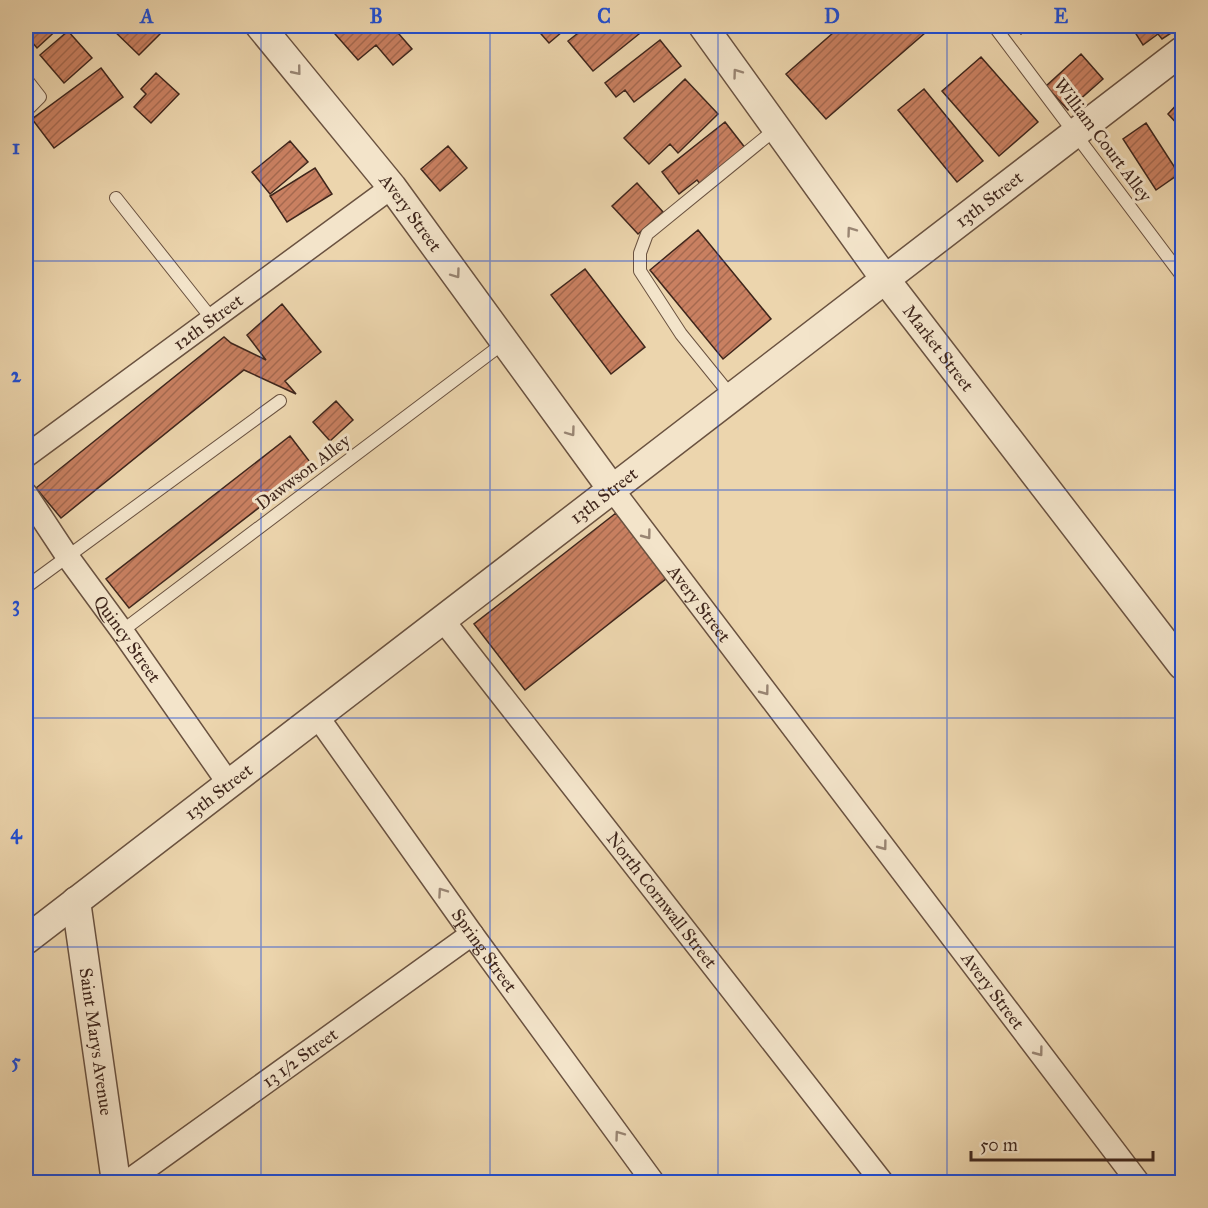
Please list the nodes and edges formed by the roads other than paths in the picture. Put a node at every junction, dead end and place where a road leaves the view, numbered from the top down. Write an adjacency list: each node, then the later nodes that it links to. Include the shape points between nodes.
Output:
1 (260, 26): 9 (street, Avery Street, one-way to 9)
2 (703, 26): 7 (street, Market Street, one-way to 2)
3 (994, 26): 8 (lane, William Court Alley)
4 (1182, 51): 8 (street, 13th Street)
5 (26, 79): 6 (lane, via 40,97)
6 (26, 111)
7 (777, 128): 12 (street, Market Street, one-way to 7); 15 (lane, via 647,234 640,253 640,271 681,334)
8 (1075, 132): 11 (lane, William Court Alley); 12 (street, 13th Street)
9 (393, 187): 13 (street, 12th Street); 14 (street, Avery Street, one-way to 14)
10 (116, 198): 13 (lane)
11 (1182, 276)
12 (885, 279): 15 (street, 13th Street); 24 (street, Market Street)
13 (212, 319): 17 (street, 12th Street)
14 (505, 342): 18 (street, Avery Street, one-way to 18); 23 (lane, Dawwson Alley)
15 (732, 397): 18 (street, 13th Street)
16 (280, 401): 20 (lane)
17 (26, 456)
18 (612, 489): 22 (street, 13th Street); 34 (street, Avery Street, one-way to 34)
19 (26, 494): 20 (street, Quincy Street)
20 (67, 556): 21 (lane); 23 (street, Quincy Street)
21 (26, 587)
22 (442, 620): 25 (street, 13th Street); 33 (street, North Cornwall Street)
23 (122, 631): 26 (street, Quincy Street)
24 (1182, 665)
25 (317, 716): 26 (street, 13th Street); 28 (street, Spring Street, one-way to 25)
26 (228, 784): 27 (street, 13th Street)
27 (76, 902): 29 (street, 13th Street); 30 (street, Saint Marys Avenue)
28 (472, 934): 31 (street, 13 1/2 Street); 32 (street, Spring Street, one-way to 28)
29 (26, 940)
30 (116, 1182)
31 (127, 1182)
32 (653, 1182)
33 (882, 1182)
34 (1138, 1182)

